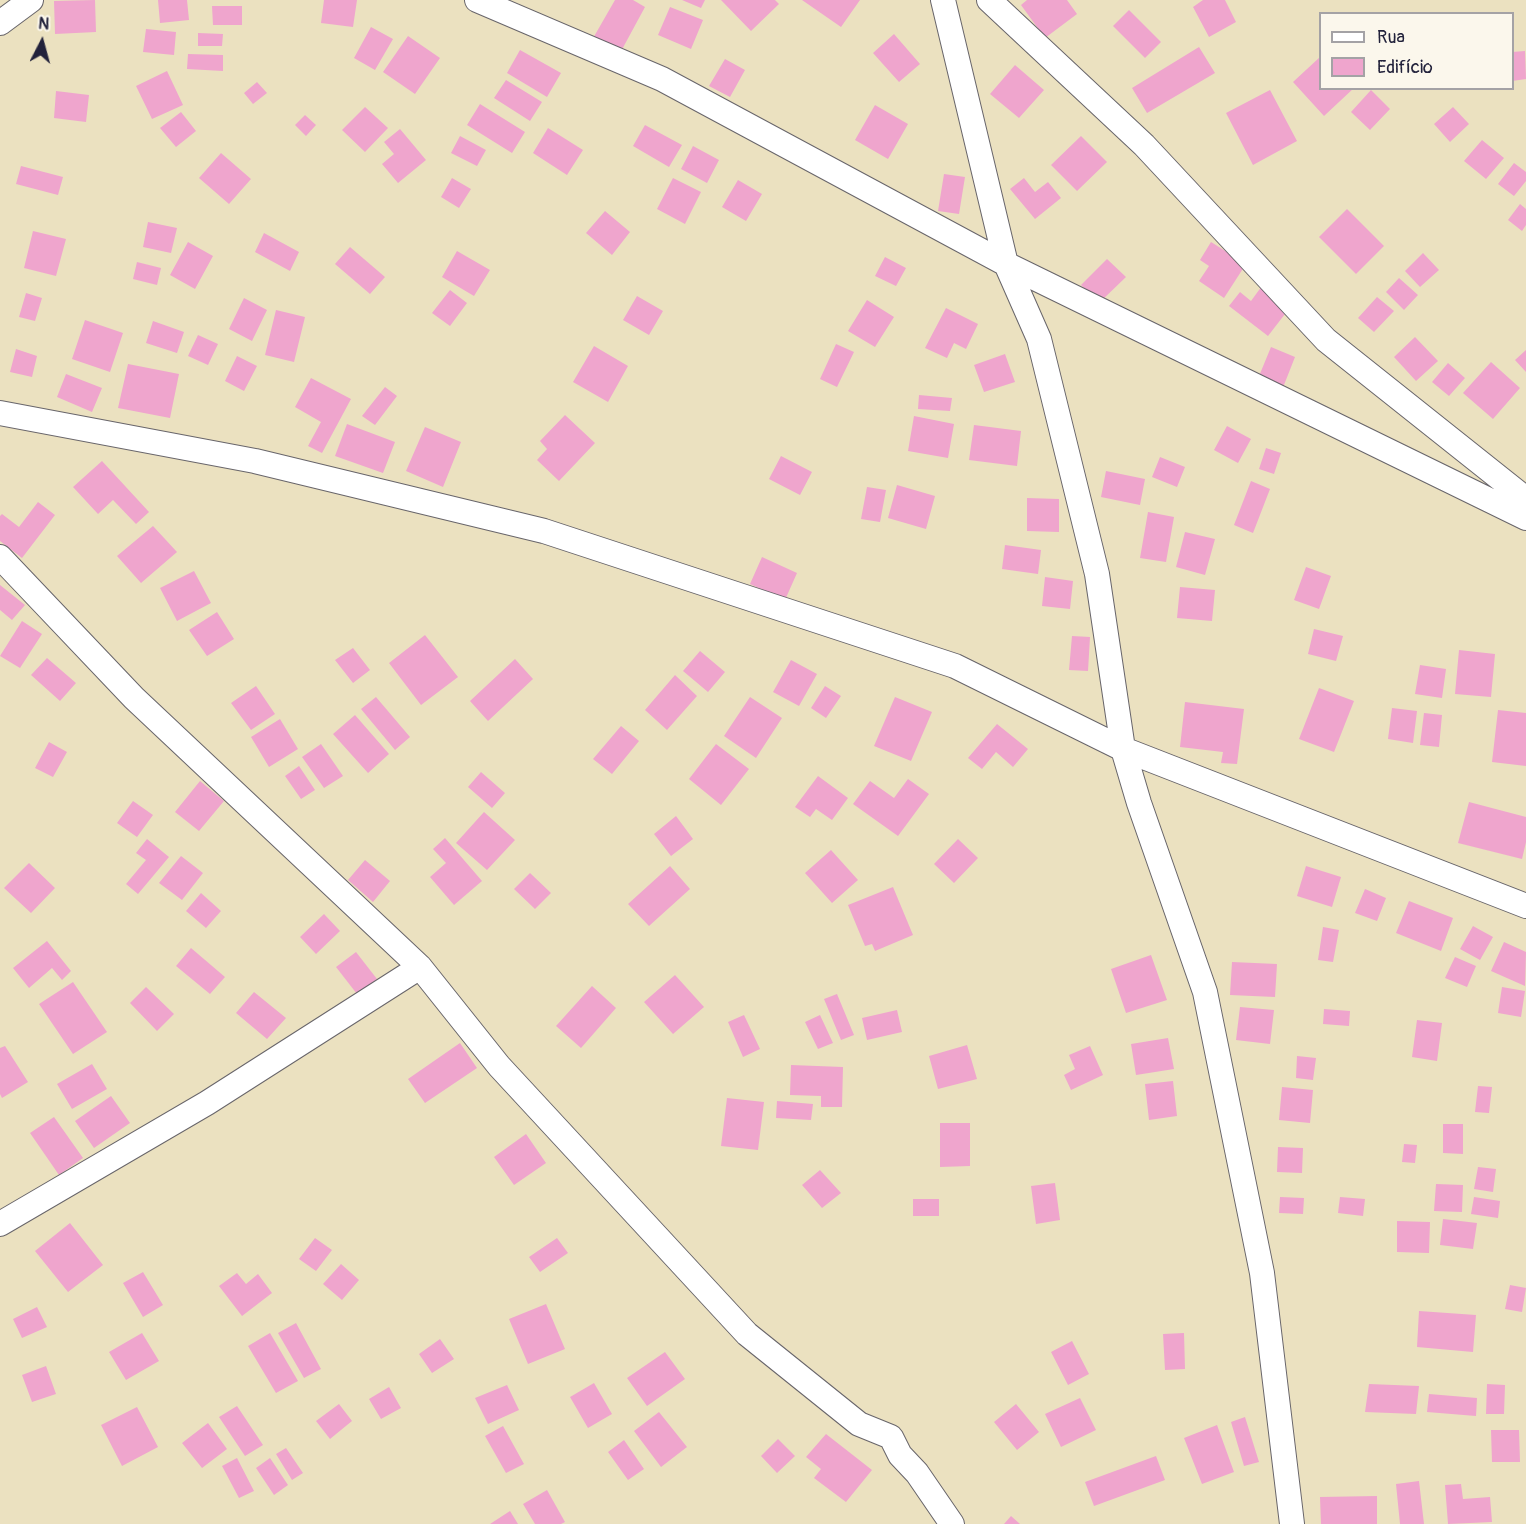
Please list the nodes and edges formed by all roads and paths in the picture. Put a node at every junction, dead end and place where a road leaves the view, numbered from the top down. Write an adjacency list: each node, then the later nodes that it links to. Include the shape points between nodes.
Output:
1 (31, 0): 5 (street)
2 (477, 0): 6 (street, via 662,79)
3 (943, 0): 6 (street)
4 (989, 0): 8 (street, via 1144,145 1326,340)
5 (0, 23)
6 (1006, 264): 9 (street); 11 (street, via 1039,339 1097,574)
7 (0, 413): 11 (street, via 255,461 544,531 954,666)
8 (1526, 499)
9 (1526, 518)
10 (0, 557): 13 (street, via 134,698)
11 (1123, 749): 12 (street); 16 (street, via 1205,992 1262,1273)
12 (1526, 906)
13 (420, 967): 14 (street, via 207,1103); 15 (street, via 499,1066 747,1334 860,1424 891,1437)
14 (0, 1224)
15 (952, 1524)
16 (1292, 1524)

